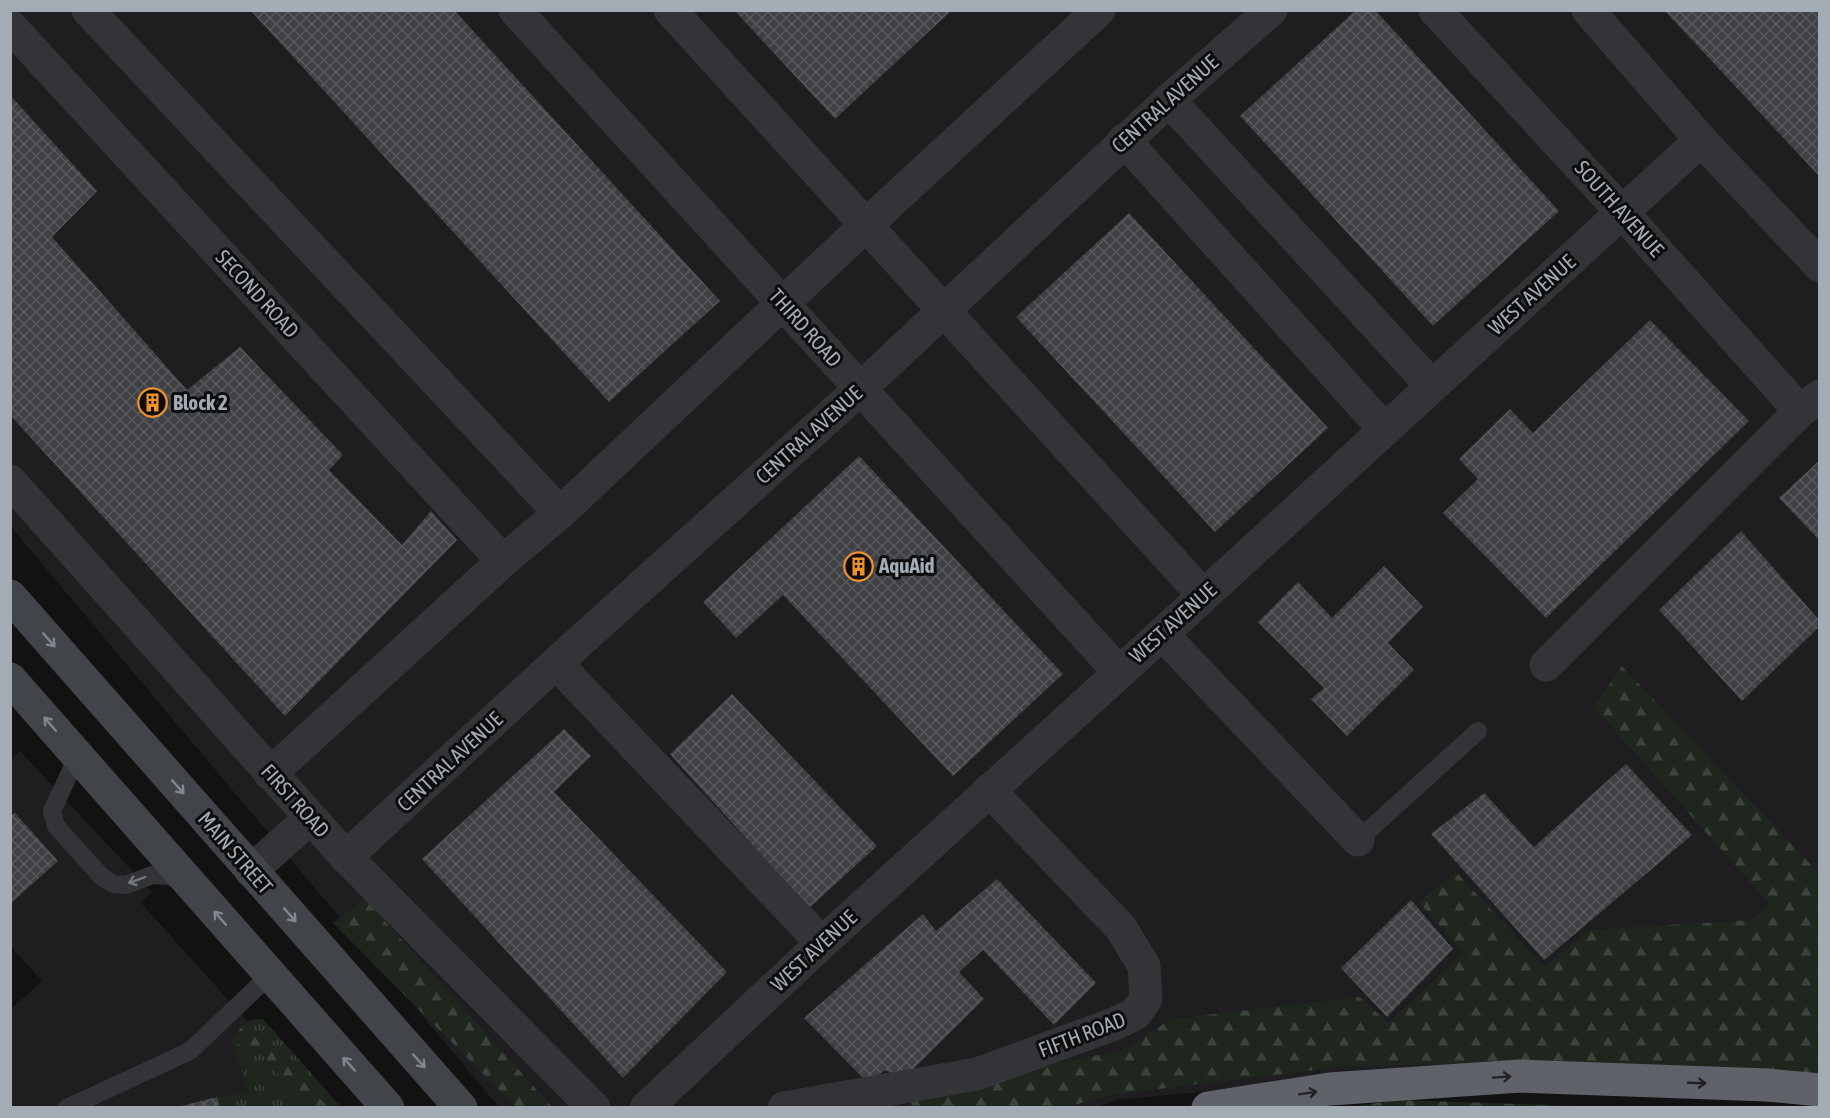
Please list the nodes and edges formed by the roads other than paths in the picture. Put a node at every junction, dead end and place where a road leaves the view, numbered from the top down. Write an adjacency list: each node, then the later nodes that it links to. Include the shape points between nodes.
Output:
1 (88, 10): 22 (street)
2 (515, 10): 15 (street, THIRD ROAD)
3 (670, 10): 13 (street)
4 (1271, 10): 9 (street, CENTRAL AVENUE)
5 (1435, 10): 12 (street, SOUTH AVENUE)
6 (1588, 10): 10 (street)
7 (1095, 12): 13 (street)
8 (10, 26): 23 (street, SECOND ROAD)
9 (1169, 100): 11 (street, CENTRAL AVENUE); 17 (street)
10 (1701, 140): 12 (street, WEST AVENUE); 14 (street)
11 (1124, 141): 16 (street, CENTRAL AVENUE); 20 (street)
12 (1622, 212): 17 (street, WEST AVENUE); 19 (street, SOUTH AVENUE)
13 (866, 225): 15 (street); 16 (street)
14 (1820, 266)
15 (783, 304): 18 (street, THIRD ROAD); 22 (street)
16 (944, 310): 18 (street, CENTRAL AVENUE); 24 (street)
17 (1432, 386): 20 (street, WEST AVENUE)
18 (860, 389): 27 (street, CENTRAL AVENUE); 29 (street, THIRD ROAD)
19 (1810, 404): 28 (street)
20 (1384, 430): 24 (street, WEST AVENUE)
21 (10, 481): 33 (street, FIRST ROAD)
22 (560, 513): 23 (street)
23 (503, 561): 33 (street)
24 (1203, 595): 26 (street, WEST AVENUE)
25 (10, 596): 38 (main road, MAIN STREET, one-way to 38)
26 (1162, 634): 29 (street, WEST AVENUE); 36 (street)
27 (556, 663): 37 (street, CENTRAL AVENUE); 40 (street)
28 (1546, 665)
29 (1119, 672): 34 (street, WEST AVENUE)
30 (10, 679): 32 (main road, one-way to 30)
31 (1478, 731): 36 (lane)
32 (74, 751): 39 (main road); 39 (lane, one-way to 32, via 169,876 152,875 126,885 113,884 56,826 52,811 73,766)
33 (270, 774): 35 (street, FIRST ROAD)
34 (989, 790): 40 (street, WEST AVENUE); 48 (street, FIFTH ROAD, via 1121,928 1144,966 1146,999 1135,1014 1092,1033 976,1074)
35 (310, 818): 37 (street, FIRST ROAD); 38 (street)
36 (1358, 840)
37 (346, 857): 46 (street, FIRST ROAD)
38 (251, 871): 45 (main road, MAIN STREET, one-way to 45)
39 (192, 886): 41 (main road, one-way to 39)
40 (822, 943): 47 (street, WEST AVENUE)
41 (270, 975): 43 (lane, via 190,1052); 44 (main road, one-way to 41)
42 (1820, 1090): 49 (highway, one-way to 42, via 1330,1089 1520,1076)
43 (67, 1107)
44 (388, 1107)
45 (461, 1107)
46 (594, 1107)
47 (646, 1107)
48 (784, 1107)
49 (1208, 1107)

